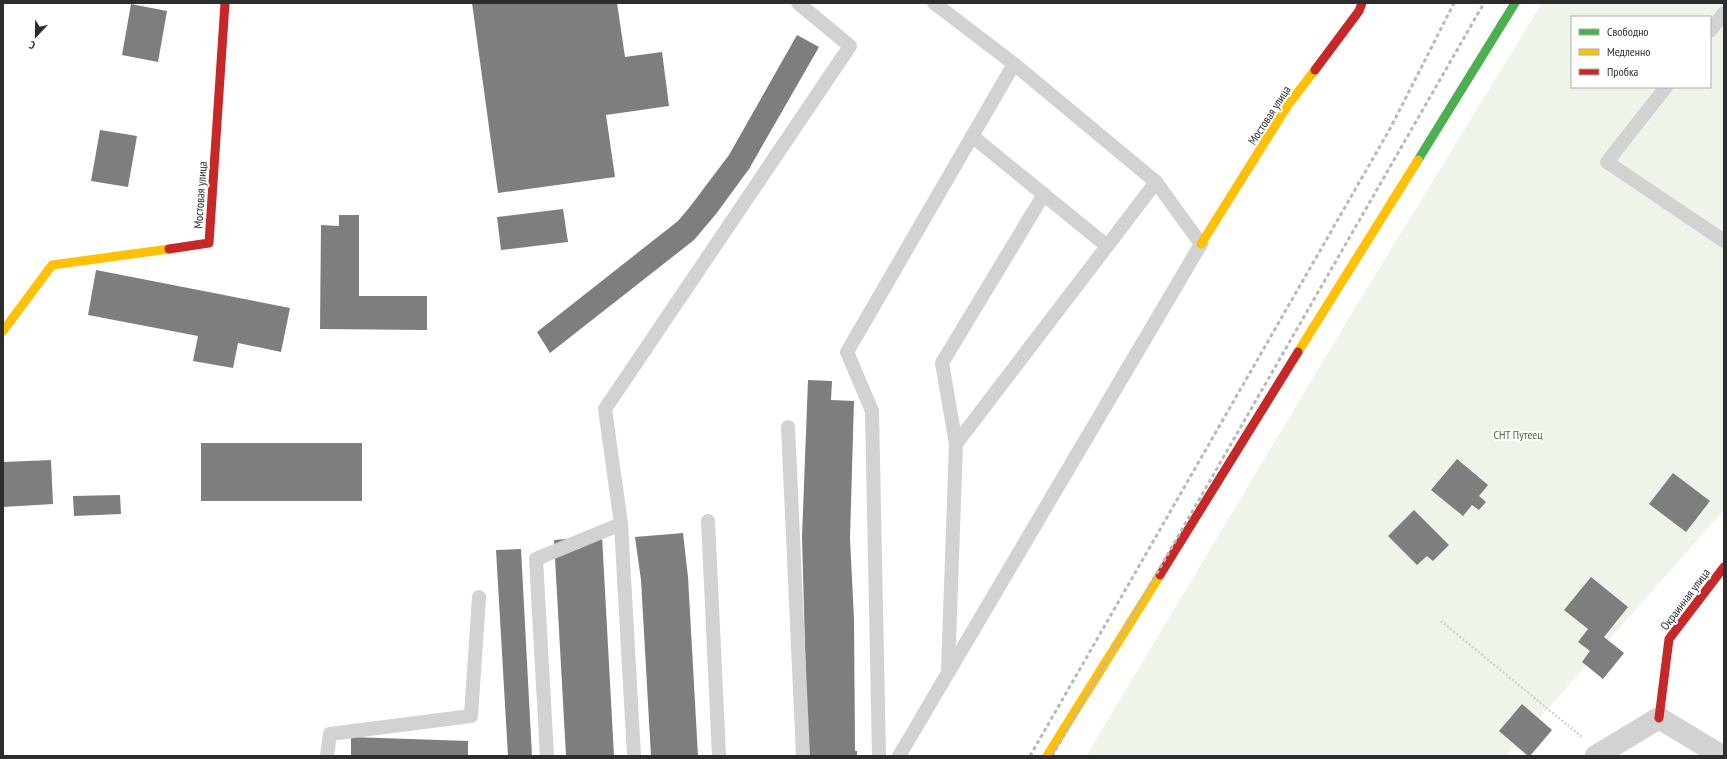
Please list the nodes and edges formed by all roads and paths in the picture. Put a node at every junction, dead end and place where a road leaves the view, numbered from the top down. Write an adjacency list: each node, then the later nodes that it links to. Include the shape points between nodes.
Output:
1 (225, 3): 16 (street, Мостовая улица, via 209,243 52,265)
2 (798, 3): 20 (lane, via 850,46 605,409)
3 (934, 3): 8 (lane)
4 (1362, 3): 14 (street, Мостовая улица, via 1359,11 1288,105)
5 (1515, 3): 34 (street)
6 (1724, 13): 7 (lane)
7 (1711, 30)
8 (1014, 64): 10 (lane); 11 (lane)
9 (1665, 88): 13 (lane, via 1607,162)
10 (972, 136): 12 (lane); 32 (lane, via 847,352 872,411)
11 (1156, 182): 14 (lane); 15 (lane)
12 (1044, 194): 15 (lane); 18 (lane, via 942,363)
13 (1724, 241)
14 (1201, 244): 24 (lane)
15 (1107, 246): 18 (lane)
16 (3, 331)
17 (788, 427): 31 (lane)
18 (956, 444): 24 (lane)
19 (708, 521): 30 (lane)
20 (621, 524): 28 (lane, via 536,559); 29 (lane)
21 (1724, 567): 25 (street, Окраинная улица, via 1669,639)
22 (479, 597): 27 (lane, via 471,716 330,734)
23 (1441, 622): 26 (path)
24 (948, 674): 33 (lane)
25 (1659, 718): 26 (street); 35 (street)
26 (1598, 754)
27 (327, 756)
28 (547, 756)
29 (634, 756)
30 (719, 756)
31 (803, 756)
32 (880, 756)
33 (899, 756)
34 (1047, 756)
35 (1722, 756)

